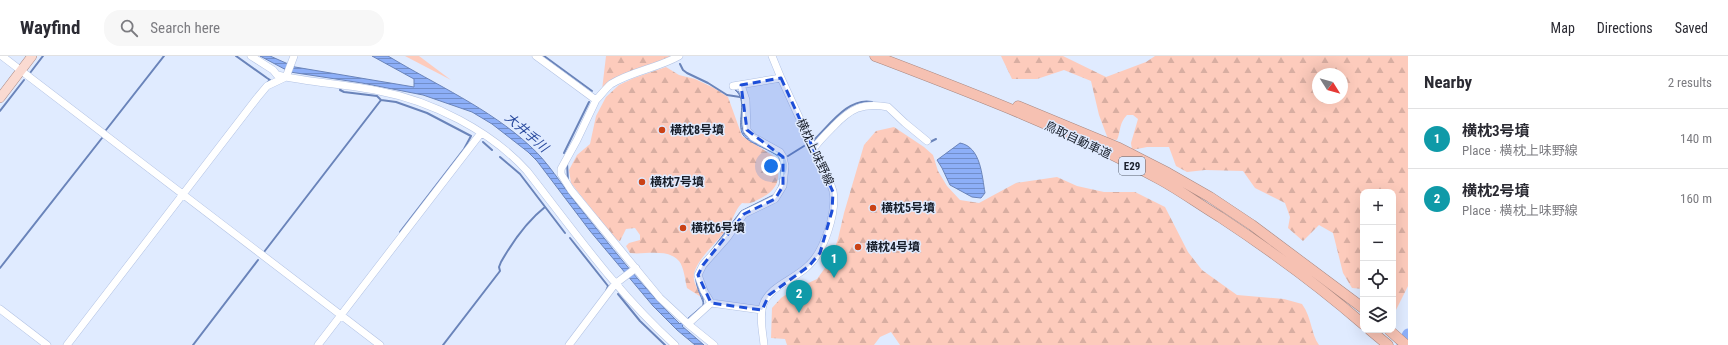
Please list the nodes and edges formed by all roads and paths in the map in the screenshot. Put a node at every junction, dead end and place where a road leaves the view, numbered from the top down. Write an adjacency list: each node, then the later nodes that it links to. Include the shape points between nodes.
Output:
1 (2, 56): 10 (street)
2 (32, 56): 10 (main road)
3 (251, 56): 11 (street, via 278,75)
4 (294, 56): 11 (street)
5 (536, 56): 16 (street)
6 (679, 56): 16 (street, via 666,64 610,84)
7 (772, 56): 12 (street, 横枕上味野線)
8 (875, 56): 28 (highway, 鳥取自動車道 / E29, via 947,83 1062,132 1162,181 1246,234)
9 (889, 56): 24 (highway, 鳥取自動車道 / E29, via 1061,122 1168,173 1252,225)
10 (21, 70): 15 (main road); 20 (street)
11 (286, 77): 17 (street, via 392,94 416,101 445,113); 20 (street, via 267,86)
12 (781, 78): 13 (street); 19 (street, 横枕上味野線)
13 (741, 85): 14 (street); 23 (street, via 746,100 747,130 753,137 784,157 783,186 775,199 744,214 703,265 698,275)
14 (733, 86)
15 (0, 98)
16 (596, 100): 21 (street, via 560,171 578,199)
17 (481, 134): 22 (street, via 510,154 527,170); 27 (street)
18 (927, 141): 19 (street, via 888,106 870,105 848,112)
19 (814, 148): 26 (street, 横枕上味野線, via 833,192 832,211 826,235 820,252 808,266 769,295)
20 (183, 194): 27 (street); 34 (street)
21 (636, 268): 22 (street); 29 (street, via 660,298)
22 (615, 284): 37 (street); 38 (street, via 649,322)
23 (711, 303): 26 (street); 29 (street)
24 (1360, 306)
25 (0, 309): 33 (street)
26 (762, 310): 40 (street)
27 (341, 315): 35 (street); 36 (street)
28 (1360, 322)
29 (688, 324): 39 (street)
30 (1374, 333): 32 (highway)
31 (1392, 333): 41 (highway)
32 (1384, 342)
33 (47, 345)
34 (67, 345)
35 (318, 345)
36 (380, 345)
37 (569, 345)
38 (675, 345)
39 (714, 345)
40 (764, 345)
41 (1406, 345)

